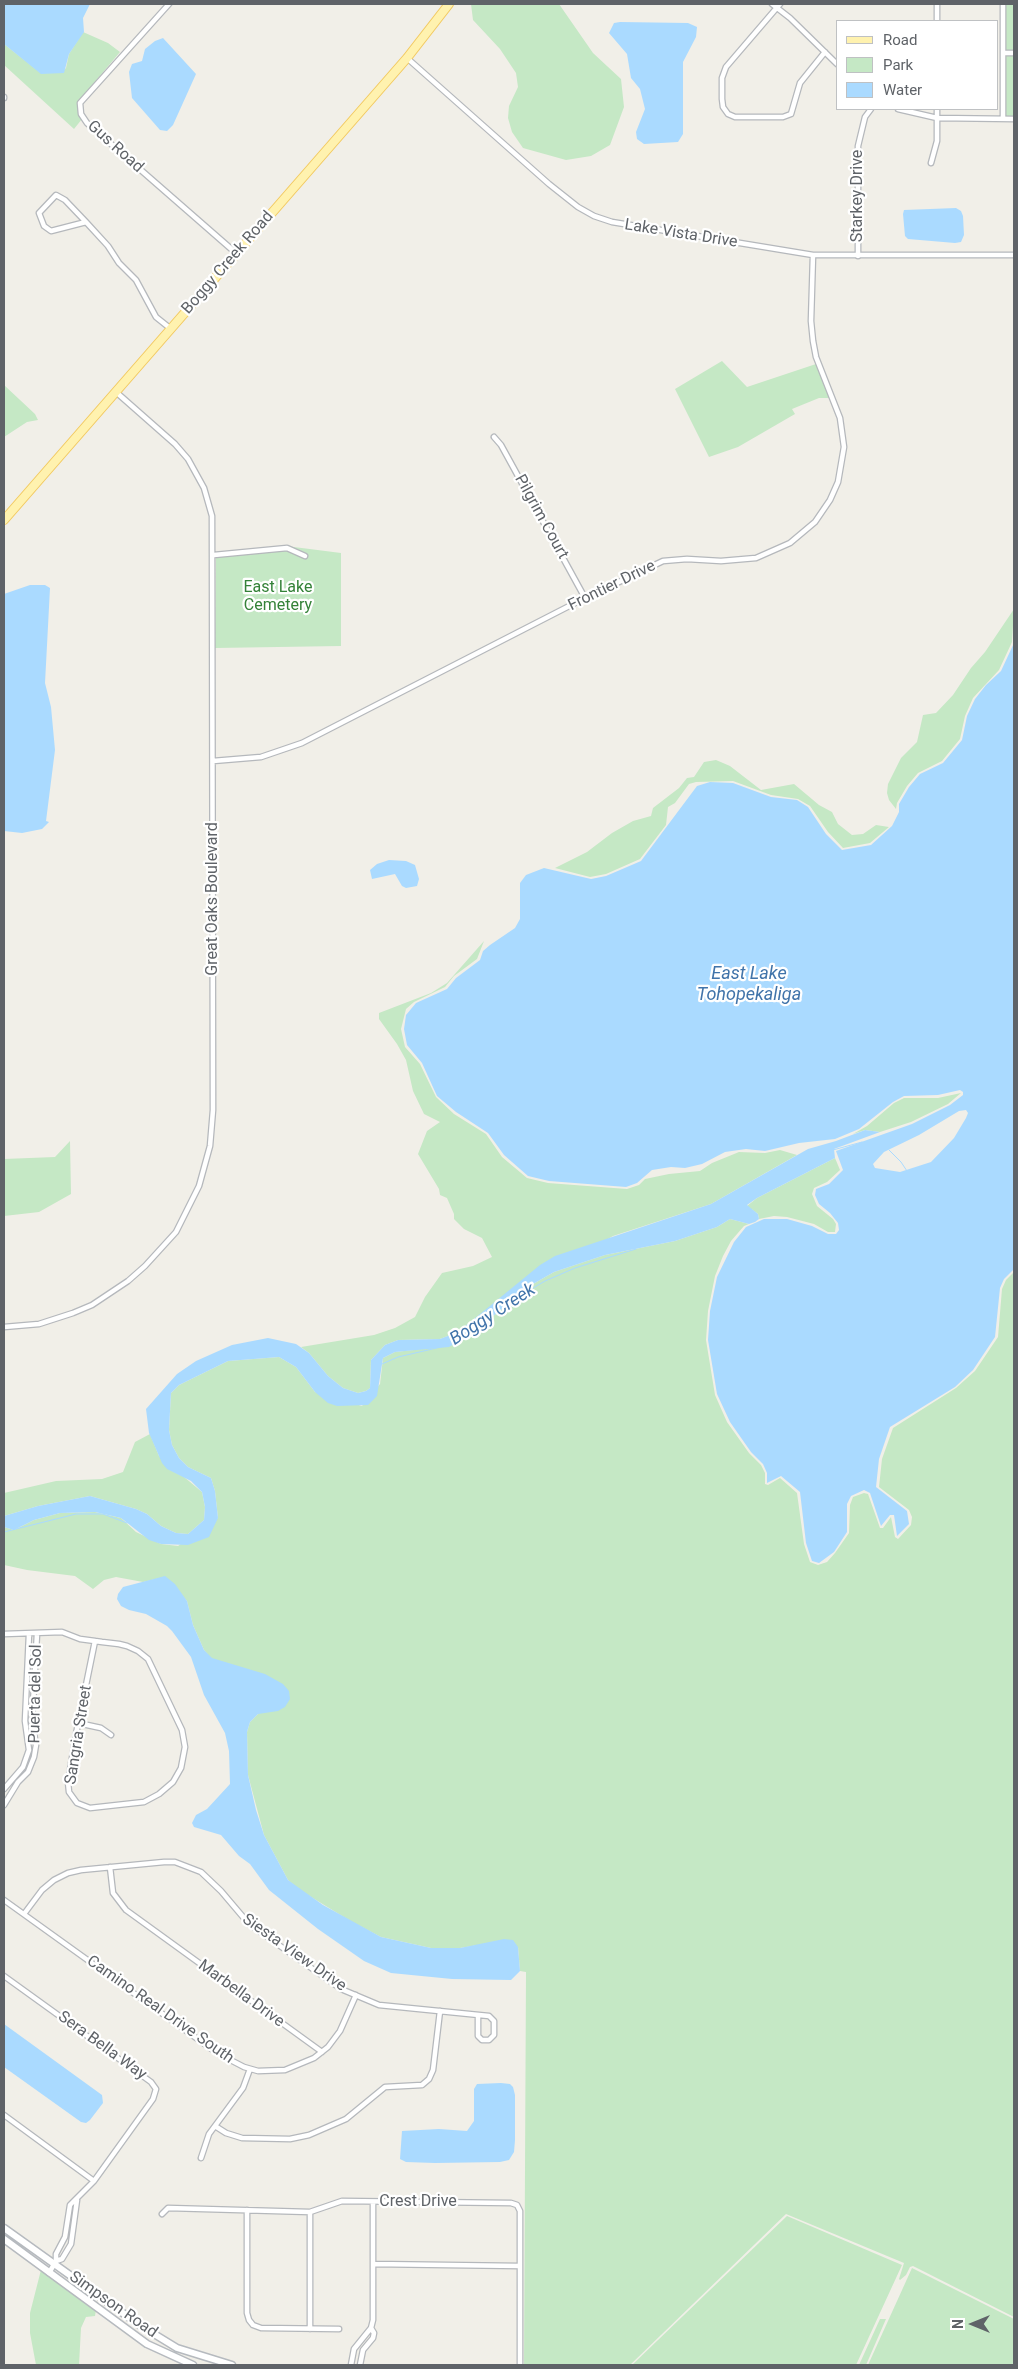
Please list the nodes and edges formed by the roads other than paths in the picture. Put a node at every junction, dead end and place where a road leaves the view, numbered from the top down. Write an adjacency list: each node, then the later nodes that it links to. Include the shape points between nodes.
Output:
1 (169, 4): 20 (street, Gus Road, via 80,104 81,114 87,123)
2 (449, 4): 10 (main road, Boggy Creek Road)
3 (937, 4): 6 (street)
4 (1003, 4): 9 (street)
5 (776, 5): 7 (street); 7 (street, via 726,66 722,78 722,99 728,114 783,118 792,114 800,83)
6 (937, 20)
7 (825, 52): 11 (street)
8 (1014, 53): 9 (street)
9 (1003, 54): 16 (street)
10 (407, 58): 20 (main road, Boggy Creek Road); 21 (street, Lake Vista Drive, via 549,184 594,216 612,222)
11 (836, 63)
12 (869, 110): 23 (street, Starkey Drive, via 858,146)
13 (902, 110): 15 (street)
14 (937, 110): 15 (street)
15 (937, 118): 16 (street); 18 (street, via 937,141)
16 (1003, 119): 17 (street)
17 (1014, 119)
18 (931, 163)
19 (86, 222): 19 (street, via 56,195 40,212 44,226 51,231); 24 (street, via 136,280 156,317)
20 (237, 254): 24 (main road, Boggy Creek Road)
21 (813, 255): 23 (street, Lake Vista Drive); 30 (street, Frontier Drive, via 812,332 816,357 840,418 844,447 838,482 830,500 815,522 790,543 756,558 663,561)
22 (1014, 255): 23 (street, Lake Vista Drive)
23 (858, 256)
24 (171, 329): 25 (main road, Boggy Creek Road)
25 (116, 392): 27 (main road, Boggy Creek Road); 28 (street, Great Oaks Boulevard, via 188,459 204,488 212,516)
26 (494, 437): 30 (street, Pilgrim Court)
27 (4, 520)
28 (214, 555): 29 (street, via 287,548); 31 (street, Great Oaks Boulevard)
29 (305, 556)
30 (585, 598): 31 (street, Frontier Drive, via 302,743 261,757)
31 (213, 761): 32 (street, Great Oaks Boulevard, via 213,1121 199,1186 176,1232 128,1281 98,1302 73,1313 39,1324)
32 (4, 1328)
33 (4, 1634): 34 (street, Sangria Street)
34 (29, 1634): 35 (street, Sangria Street); 39 (street, Puerta del Sol, via 26,1721 29,1750 23,1767)
35 (37, 1634): 36 (street, Sangria Street, via 62,1632); 40 (street, Puerta del Sol, via 32,1722 36,1745 34,1757 28,1772)
36 (95, 1641): 37 (street, Sangria Street); 37 (street, Sangria Street, via 131,1647 150,1662 182,1730 185,1747 181,1768 170,1786 150,1799 97,1807 80,1805 72,1798 68,1785)
37 (78, 1723): 38 (street, via 101,1728)
38 (110, 1735)
39 (4, 1789)
40 (4, 1805)
41 (110, 1867): 43 (street, Siesta View Drive, via 81,1870 54,1880); 45 (street, Marbella Drive, via 111,1885 117,1901); 47 (street, Siesta View Drive, via 164,1862 201,1872 249,1924 321,1976)
42 (4, 1900): 43 (street, Camino Real Drive South)
43 (24, 1914): 51 (street, Camino Real Drive South, via 217,2052)
44 (165, 1929): 45 (street)
45 (161, 1936): 50 (street, Marbella Drive)
46 (4, 1976): 57 (street, Sera Bella Way, via 155,2087 153,2099)
47 (356, 1996): 48 (street, Siesta View Drive, via 379,2005); 50 (street, Camino Real Drive South, via 340,2031)
48 (440, 2012): 49 (street, Siesta View Drive); 52 (street, via 433,2070)
49 (478, 2016): 49 (street, via 478,2036 489,2040 494,2035 494,2021 489,2016)
50 (322, 2052): 51 (street, Camino Real Drive South, via 285,2070)
51 (250, 2069): 55 (street, via 243,2088)
52 (426, 2083): 53 (street); 55 (street, via 385,2087 354,2115 316,2133 290,2139 242,2138)
53 (430, 2087)
54 (4, 2115): 57 (street)
55 (215, 2126): 56 (street)
56 (201, 2158)
57 (94, 2181): 58 (street, Sera Bella Way)
58 (77, 2198): 65 (street, Sera Bella Way, via 68,2211 65,2237); 65 (street, Sera Bella Way, via 71,2244 62,2259)
59 (374, 2202): 61 (street, Crest Drive, via 342,2201); 66 (street); 67 (street, Crest Drive, via 517,2205 520,2211)
60 (247, 2210): 61 (street, Crest Drive); 62 (street, Crest Drive, via 168,2208); 69 (street, via 249,2320 261,2328)
61 (310, 2212): 69 (street)
62 (162, 2214)
63 (4, 2228): 65 (main road, Simpson Road)
64 (4, 2238): 68 (main road, Simpson Road)
65 (55, 2263): 68 (street, Sera Bella Way); 73 (main road, Simpson Road, via 141,2326 177,2348)
66 (374, 2264): 67 (street); 70 (street)
67 (520, 2266): 76 (street, Crest Drive)
68 (49, 2273): 72 (main road, Simpson Road, via 147,2344)
69 (310, 2328): 71 (street)
70 (371, 2328): 74 (street, via 354,2349); 75 (street, via 373,2338 363,2350)
71 (339, 2329)
72 (193, 2365)
73 (232, 2365)
74 (351, 2365)
75 (360, 2365)
76 (520, 2365)

